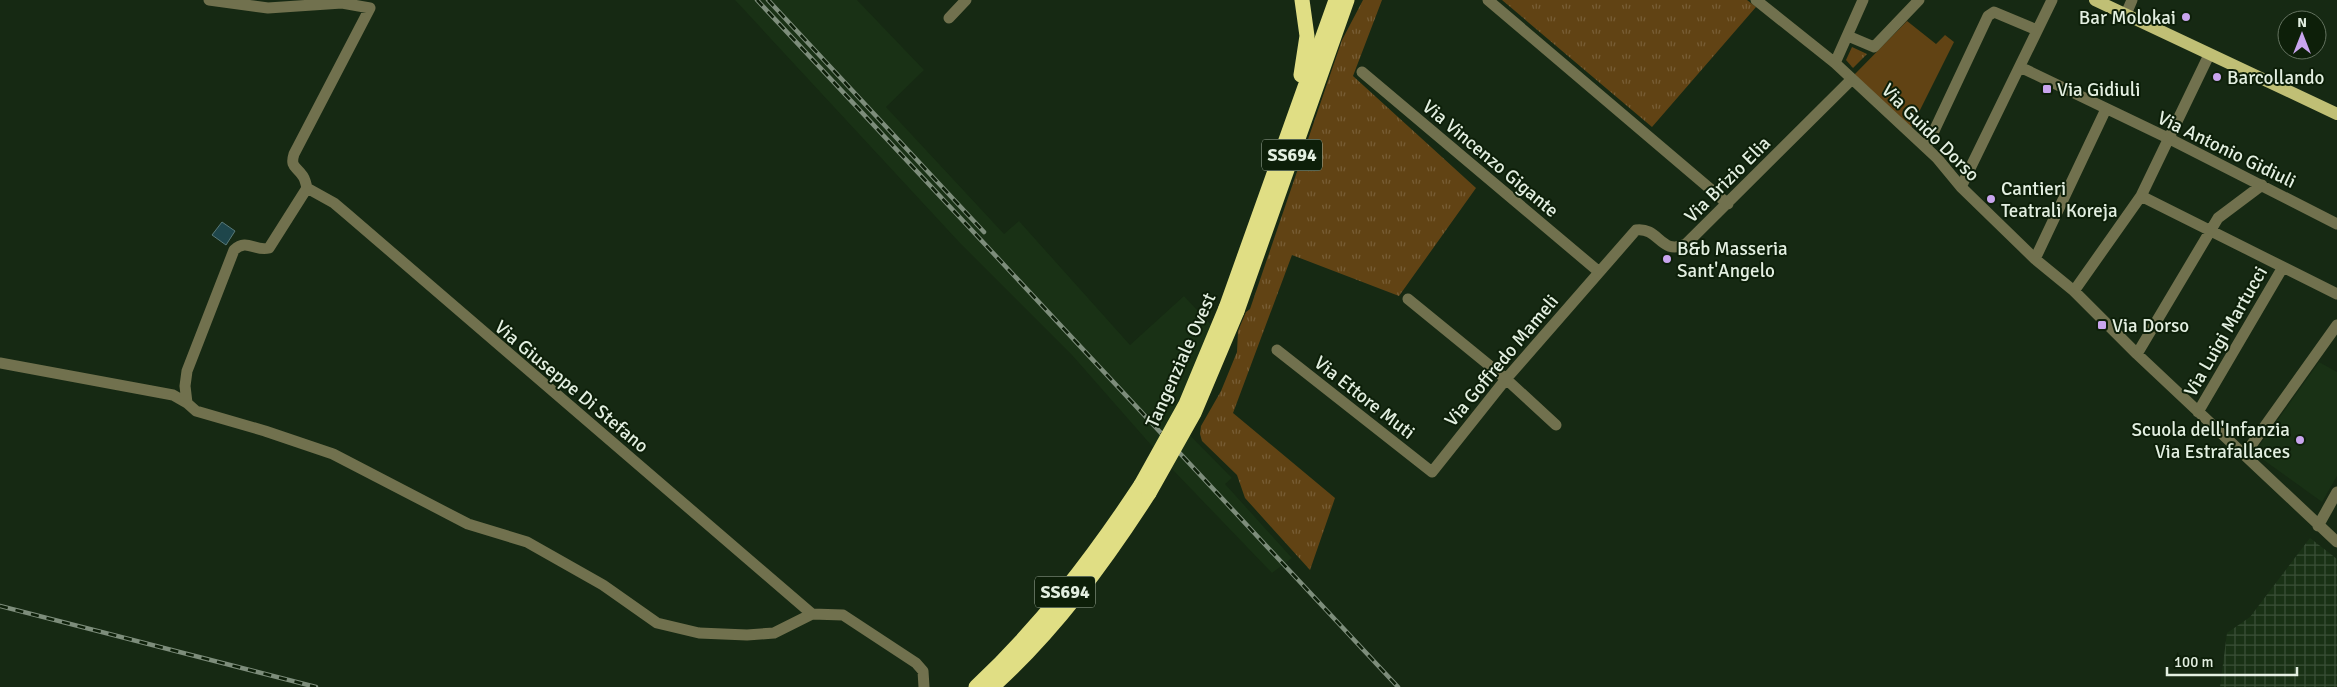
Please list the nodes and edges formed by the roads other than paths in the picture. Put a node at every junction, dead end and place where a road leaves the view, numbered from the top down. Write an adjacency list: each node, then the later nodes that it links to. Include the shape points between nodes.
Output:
1 (209, 0): 29 (street, via 268,8 342,3 370,8 294,154 294,168 303,176)
2 (966, 0): 15 (street)
3 (1302, 0): 32 (highway, via 1307,36 1302,71 1258,206)
4 (1336, 0): 32 (highway, Tangenziale Ovest / SS694)
5 (1354, 0): 13 (highway)
6 (1488, 0): 31 (street)
7 (1756, 0): 19 (street, Via Guido Dorso)
8 (1863, 0): 17 (street)
9 (1919, 0): 17 (street, via 1874,47)
10 (2052, 0): 16 (street)
11 (2094, 0): 14 (main road)
12 (2132, 0): 14 (street)
13 (1345, 7): 41 (highway, Tangenziale Ovest / SS694)
14 (2126, 14): 18 (main road)
15 (948, 18)
16 (2037, 30): 20 (street); 26 (street, via 2002,14 1994,12 1988,16)
17 (1848, 36): 19 (street)
18 (2209, 55): 24 (main road); 25 (street)
19 (1835, 63): 22 (street, Via Guido Dorso)
20 (2020, 68): 23 (street, Via Antonio Gidiuli); 28 (street)
21 (1362, 72): 37 (street, Via Vincenzo Gigante)
22 (1852, 79): 26 (street, Via Guido Dorso); 31 (street, Via Brizio Elia)
23 (2106, 109): 25 (street, Via Antonio Gidiuli); 35 (street)
24 (2337, 114)
25 (2170, 139): 27 (street, Via Antonio Gidiuli); 30 (street)
26 (1926, 148): 28 (street, Via Guido Dorso)
27 (2262, 185): 33 (street, Via Antonio Gidiuli); 34 (street, via 2218,218)
28 (1961, 187): 35 (street, Via Guido Dorso)
29 (307, 188): 47 (street, via 268,248 247,243 234,250 187,371); 56 (street, Via Giuseppe Di Stefano, via 334,203)
30 (2141, 196): 34 (street); 38 (street)
31 (1728, 204): 37 (street, Via Brizio Elia, via 1686,244 1677,248 1666,246 1645,229 1636,230)
32 (1259, 216): 41 (highway, Tangenziale Ovest / SS694)
33 (2337, 224)
34 (2211, 231): 36 (street); 44 (street)
35 (2035, 259): 38 (street, Via Guido Dorso)
36 (2283, 267): 39 (street); 48 (street, Via Luigi Martucci)
37 (1598, 271): 46 (street, Via Goffredo Mameli)
38 (2074, 291): 44 (street, Via Guido Dorso)
39 (2337, 294)
40 (1408, 299): 46 (street)
41 (1232, 309): 52 (highway, Tangenziale Ovest / SS694, bridge, via 1194,413)
42 (2337, 325): 50 (street)
43 (1277, 350): 51 (street, Via Ettore Muti)
44 (2137, 354): 48 (street, Via Guido Dorso)
45 (0, 363): 47 (street, via 173,395)
46 (1506, 379): 49 (street); 51 (street, Via Goffredo Mameli)
47 (187, 403): 56 (street, via 196,411 333,454 468,524 527,542 603,585 657,623 699,633 763,635)
48 (2198, 412): 50 (street, Via Guido Dorso)
49 (1556, 424)
50 (2245, 454): 54 (street, Via Guido Dorso)
51 (1432, 472)
52 (1145, 489): 58 (highway, Tangenziale Ovest / SS694, via 1063,595); 59 (highway, Tangenziale Ovest / SS694, via 1110,553 1070,604)
53 (2337, 492): 54 (street)
54 (2318, 526): 55 (street, Via Guido Dorso)
55 (2337, 542)
56 (812, 614): 57 (street, via 843,615 857,622 916,663 923,671)
57 (924, 687)
58 (976, 687)
59 (992, 687)

